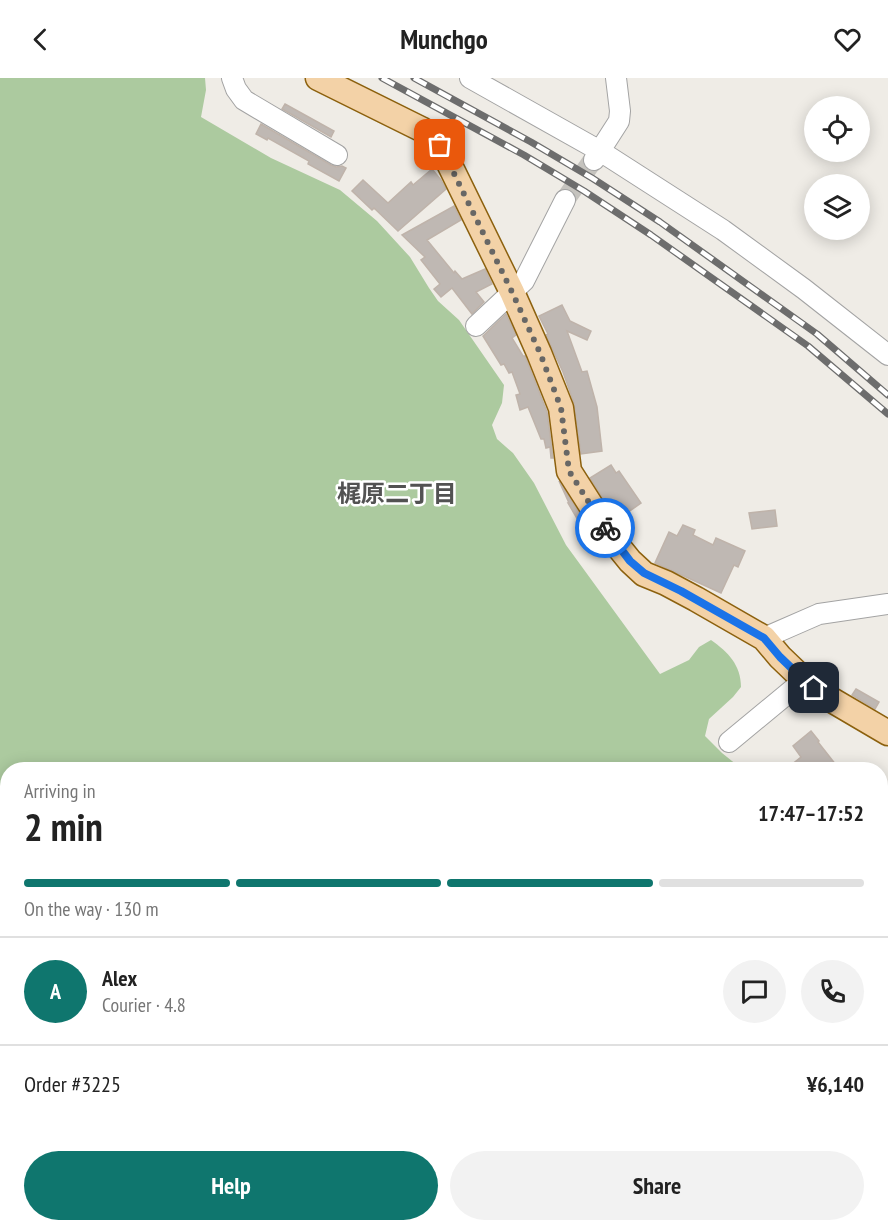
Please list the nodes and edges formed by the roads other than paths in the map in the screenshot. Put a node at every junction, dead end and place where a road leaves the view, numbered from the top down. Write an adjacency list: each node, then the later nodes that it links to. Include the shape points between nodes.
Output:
1 (232, 78): 5 (street, via 243,100)
2 (318, 78): 8 (main road, via 435,139)
3 (470, 78): 6 (street)
4 (616, 78): 6 (street, via 621,116)
5 (337, 155)
6 (597, 155): 10 (street, via 723,230)
7 (565, 200): 8 (street, via 524,281)
8 (512, 292): 9 (street); 12 (main road, via 561,408 569,471 613,540 644,573)
9 (476, 326)
10 (888, 355)
11 (888, 604): 12 (street, via 819,614)
12 (764, 638): 13 (main road)
13 (804, 680): 14 (main road); 15 (street)
14 (888, 734)
15 (729, 742)

